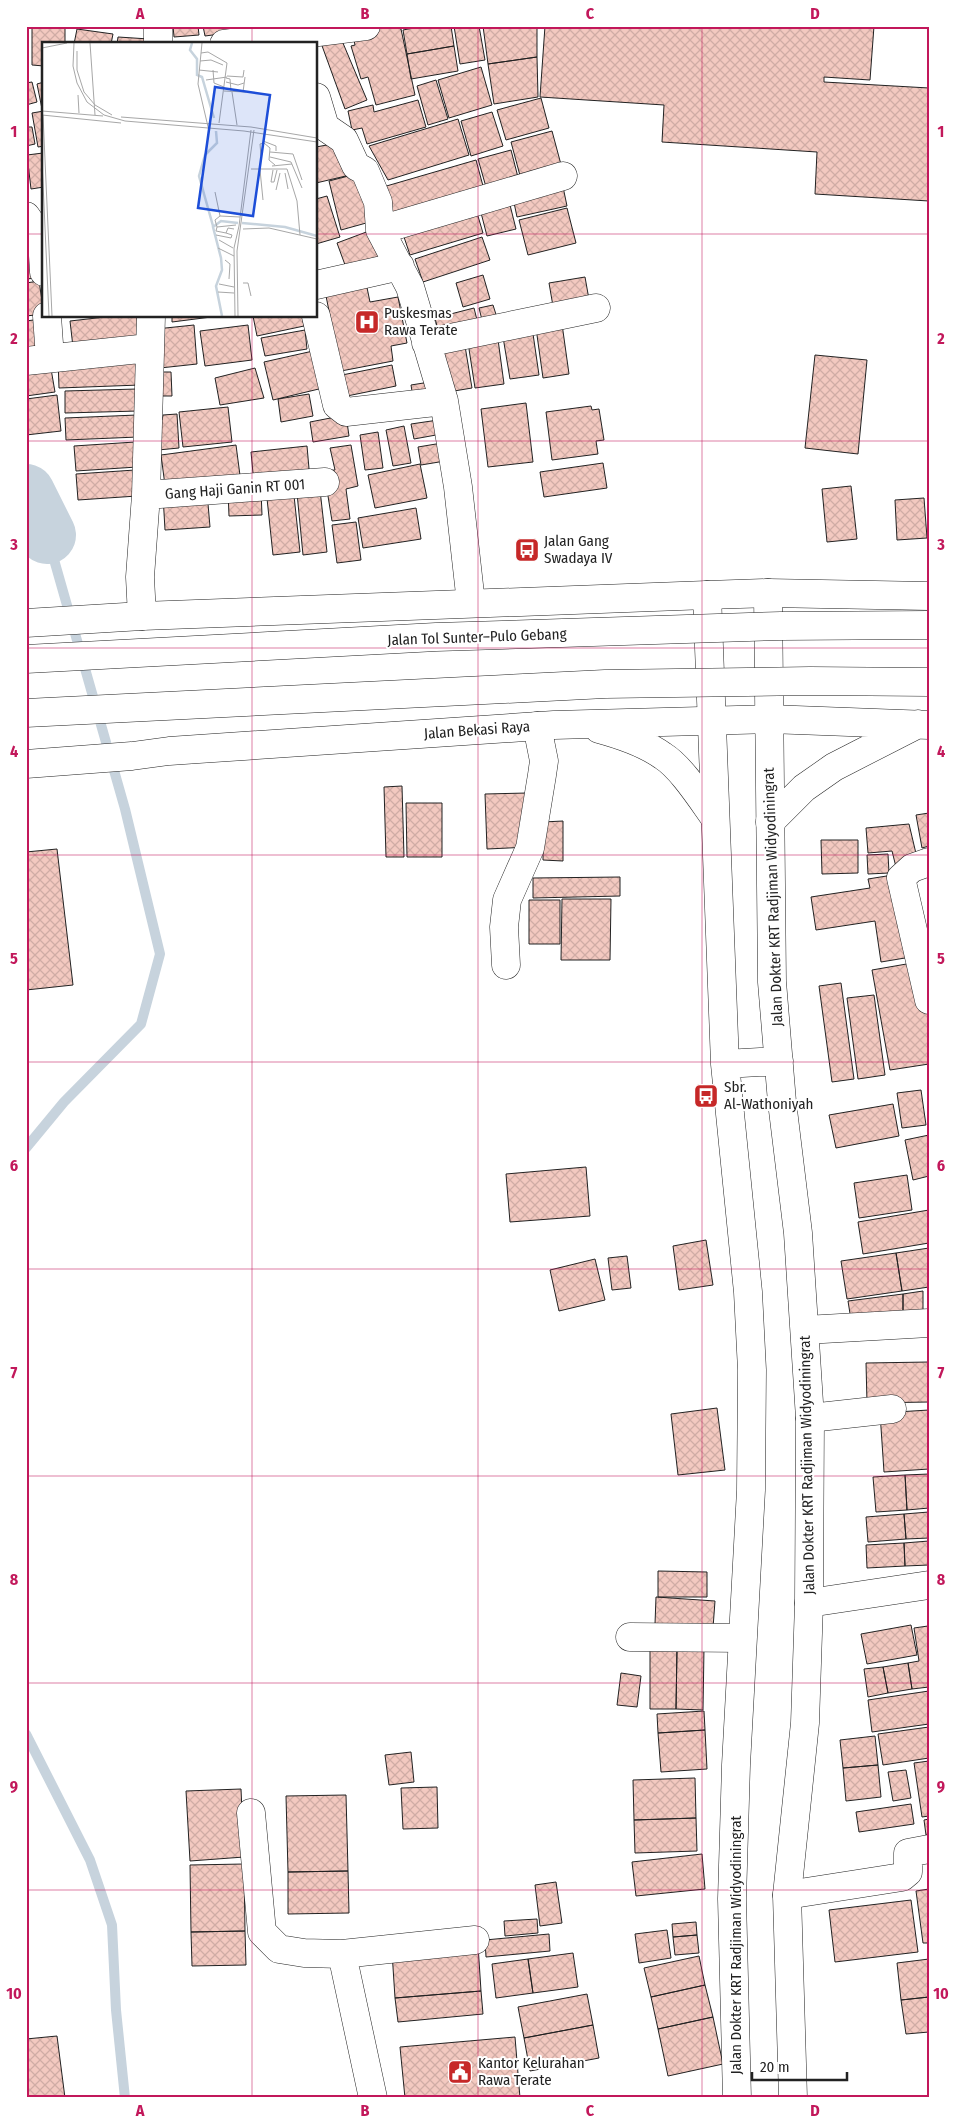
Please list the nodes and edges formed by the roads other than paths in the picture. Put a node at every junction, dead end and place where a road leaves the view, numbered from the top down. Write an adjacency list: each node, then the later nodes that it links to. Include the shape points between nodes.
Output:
1 (158, 26): 4 (main road)
2 (366, 26): 3 (main road)
3 (287, 36): 5 (main road)
4 (158, 42)
5 (240, 42)
6 (318, 104): 9 (main road, via 325,127 344,140 356,166 365,171 378,202)
7 (563, 176): 9 (main road)
8 (26, 216): 10 (main road)
9 (380, 230): 11 (main road)
10 (42, 239)
11 (400, 266): 12 (main road); 17 (main road, via 419,313)
12 (318, 286)
13 (596, 308): 17 (main road)
14 (47, 318): 19 (main road)
15 (151, 318): 18 (main road)
16 (316, 318): 20 (main road, via 337,405 346,412)
17 (426, 343): 20 (main road)
18 (149, 348): 19 (main road); 22 (main road)
19 (38, 360)
20 (444, 401): 24 (main road)
21 (324, 482): 22 (main road, Gang Haji Ganin RT 001)
22 (146, 495): 29 (main road, via 140,577)
23 (929, 596): 25 (main road)
24 (471, 603): 26 (main road); 27 (main road)
25 (768, 603): 26 (main road); 28 (main road); 35 (main road, Jalan Dokter KRT Radjiman Widyodiningrat)
26 (707, 605): 27 (main road, via 458,623); 36 (main road, Jalan Dokter KRT Radjiman Widyodiningrat)
27 (388, 608): 29 (main road)
28 (929, 613)
29 (132, 617): 30 (main road)
30 (26, 623)
31 (929, 625): 32 (main road, Jalan Tol Sunter–Pulo Gebang, bridge, via 436,638)
32 (26, 659)
33 (929, 682): 34 (main road, bridge, via 605,684)
34 (26, 713)
35 (769, 719): 36 (main road, Jalan Bekasi Raya); 37 (main road, Jalan Bekasi Raya); 41 (main road, Jalan Dokter KRT Radjiman Widyodiningrat)
36 (712, 720): 38 (main road, Jalan Bekasi Raya); 40 (main road, Jalan Dokter KRT Radjiman Widyodiningrat)
37 (923, 725): 41 (main road, via 834,767 804,788)
38 (546, 726): 39 (main road, Jalan Bekasi Raya, via 168,751); 40 (main road, via 594,727 624,736 664,756); 43 (main road, via 544,761 530,848 507,900 504,927)
39 (26, 764)
40 (715, 818): 46 (main road, Jalan Dokter KRT Radjiman Widyodiningrat)
41 (770, 822): 45 (main road, Jalan Dokter KRT Radjiman Widyodiningrat, via 772,982)
42 (929, 862): 44 (main road, via 912,868 901,878)
43 (506, 965)
44 (929, 1000)
45 (779, 1061): 46 (main road); 48 (main road, Jalan Dokter KRT Radjiman Widyodiningrat)
46 (725, 1064): 54 (main road, Jalan Dokter KRT Radjiman Widyodiningrat, via 751,1330 751,1490)
47 (929, 1323): 48 (main road)
48 (805, 1330): 50 (main road, Jalan Dokter KRT Radjiman Widyodiningrat)
49 (892, 1409): 50 (main road)
50 (810, 1418): 52 (main road, Jalan Dokter KRT Radjiman Widyodiningrat)
51 (929, 1585): 52 (main road)
52 (809, 1603): 57 (main road, Jalan Dokter KRT Radjiman Widyodiningrat, via 805,1723)
53 (630, 1637): 54 (main road)
54 (742, 1638): 61 (main road, Jalan Dokter KRT Radjiman Widyodiningrat, via 732,1899)
55 (251, 1813): 59 (main road, via 262,1932 279,1949)
56 (929, 1849): 57 (main road, via 908,1853 908,1872 902,1877)
57 (787, 1895): 62 (main road, Jalan Dokter KRT Radjiman Widyodiningrat)
58 (475, 1940): 59 (main road)
59 (342, 1954): 60 (main road)
60 (374, 2098)
61 (737, 2098)
62 (793, 2098)

